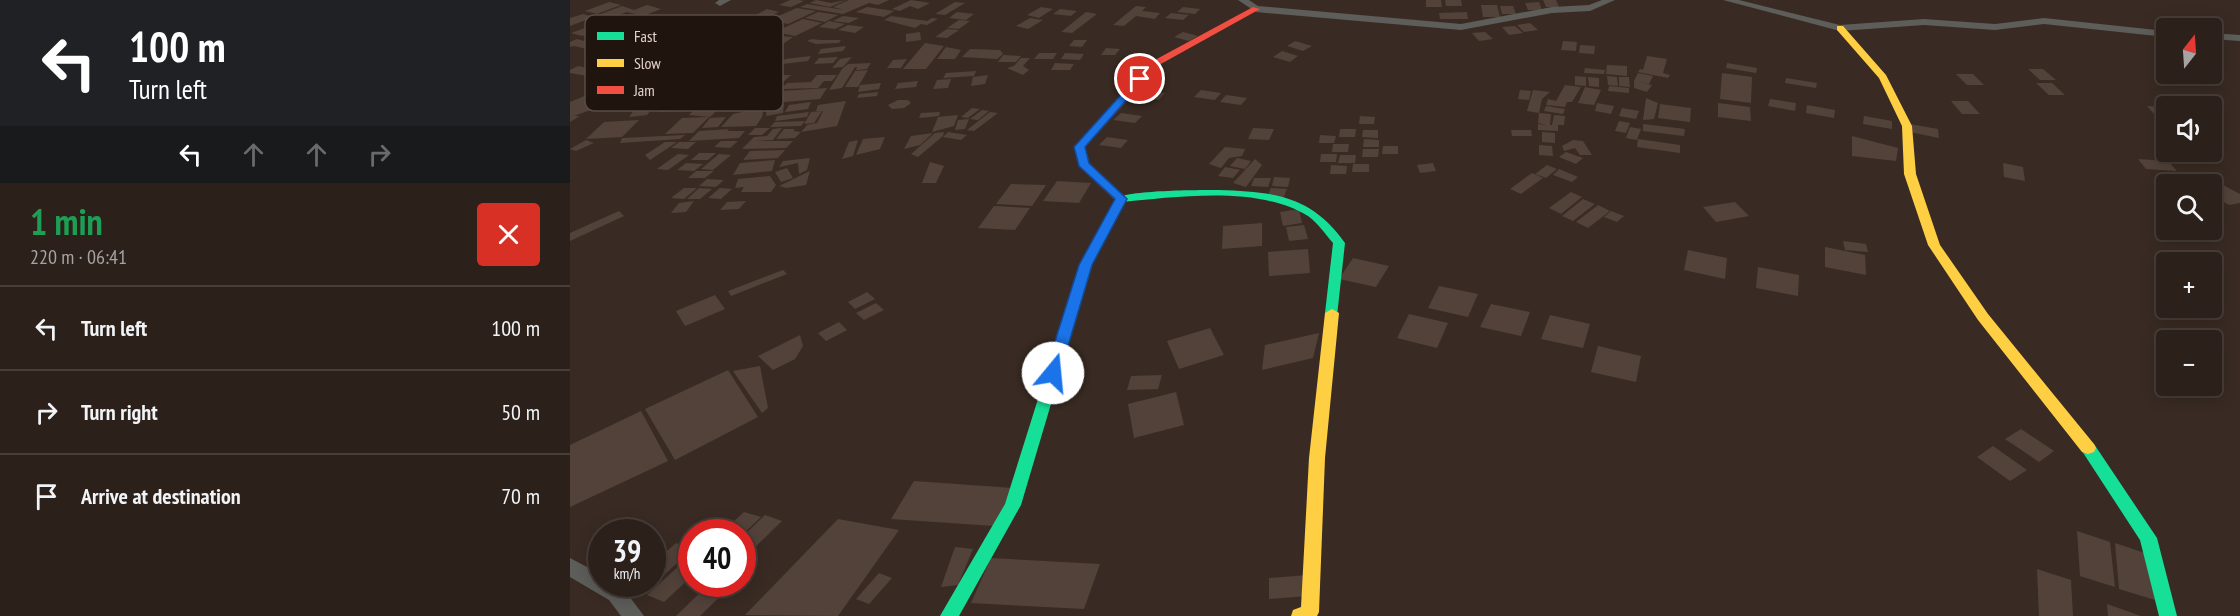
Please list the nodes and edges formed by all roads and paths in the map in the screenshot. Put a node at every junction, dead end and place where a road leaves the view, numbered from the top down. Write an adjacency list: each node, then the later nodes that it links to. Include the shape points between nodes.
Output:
1 (1243, 0): 4 (street)
2 (1610, 0): 4 (street, via 1590,8 1552,10 1461,27)
3 (1728, 0): 5 (street)
4 (1256, 9): 9 (street, via 1156,63 1080,147 1083,164)
5 (1840, 28): 6 (street, via 1924,22 1995,27 2044,21); 14 (street, via 1883,77 1907,126 1910,174 1934,245 1983,317 2084,442 2148,538)
6 (2156, 33)
7 (2222, 37): 8 (street)
8 (2240, 38)
9 (1121, 199): 12 (street, via 1085,265 1013,505); 13 (street, via 1187,193 1270,199 1317,217 1339,243 1317,458 1310,612)
10 (570, 567): 11 (street, via 616,594)
11 (634, 616)
12 (949, 616)
13 (1300, 616)
14 (2168, 616)

